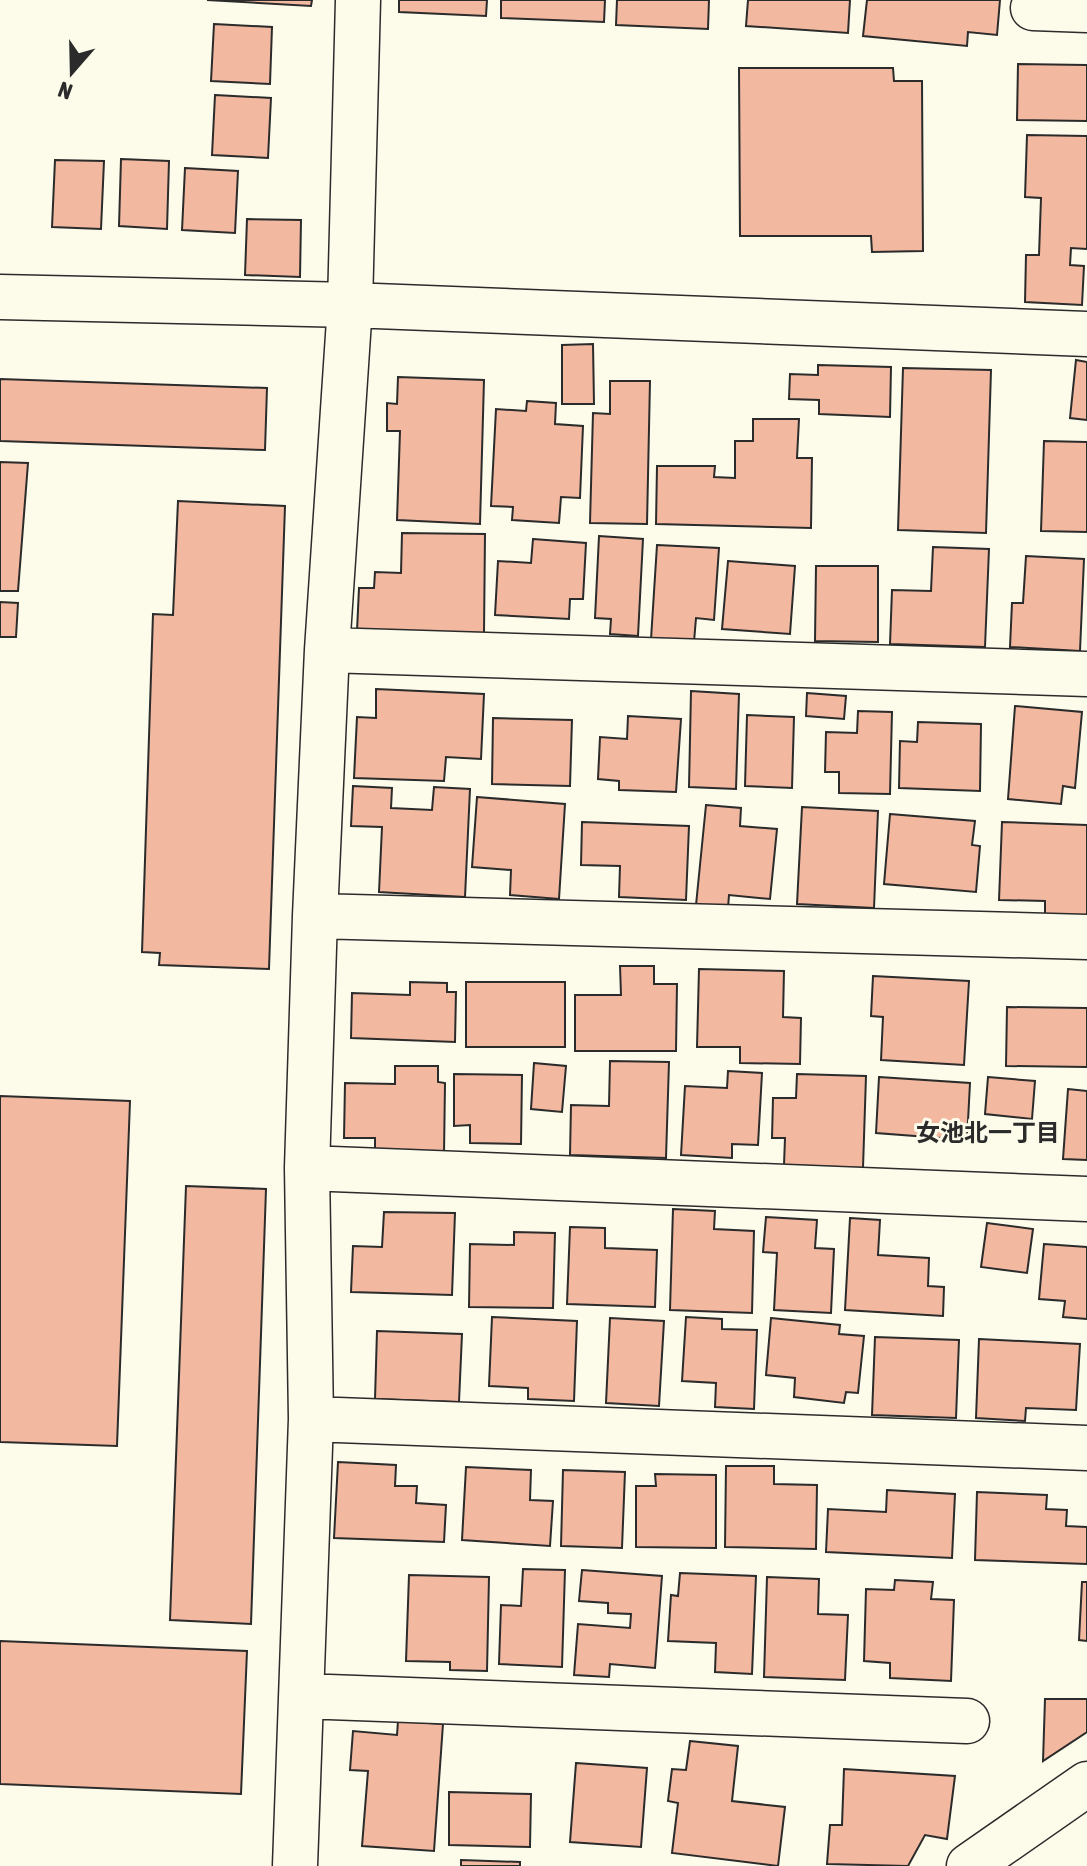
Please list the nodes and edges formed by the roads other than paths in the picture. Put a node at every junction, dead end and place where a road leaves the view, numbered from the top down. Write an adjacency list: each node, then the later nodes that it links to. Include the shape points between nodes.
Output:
1 (358, 0): 5 (street)
2 (1033, 8): 3 (street)
3 (1087, 10)
4 (0, 297): 5 (street)
5 (350, 305): 6 (street); 7 (street)
6 (1087, 334)
7 (327, 650): 8 (street); 9 (street)
8 (1087, 674)
9 (315, 916): 10 (street); 11 (street)
10 (1087, 937)
11 (307, 1168): 12 (street); 13 (street)
12 (1087, 1199)
13 (311, 1419): 14 (street); 15 (street)
14 (1087, 1448)
15 (302, 1696): 16 (street); 18 (street)
16 (967, 1721)
17 (1087, 1784): 19 (street)
18 (295, 1866)
19 (969, 1866)

